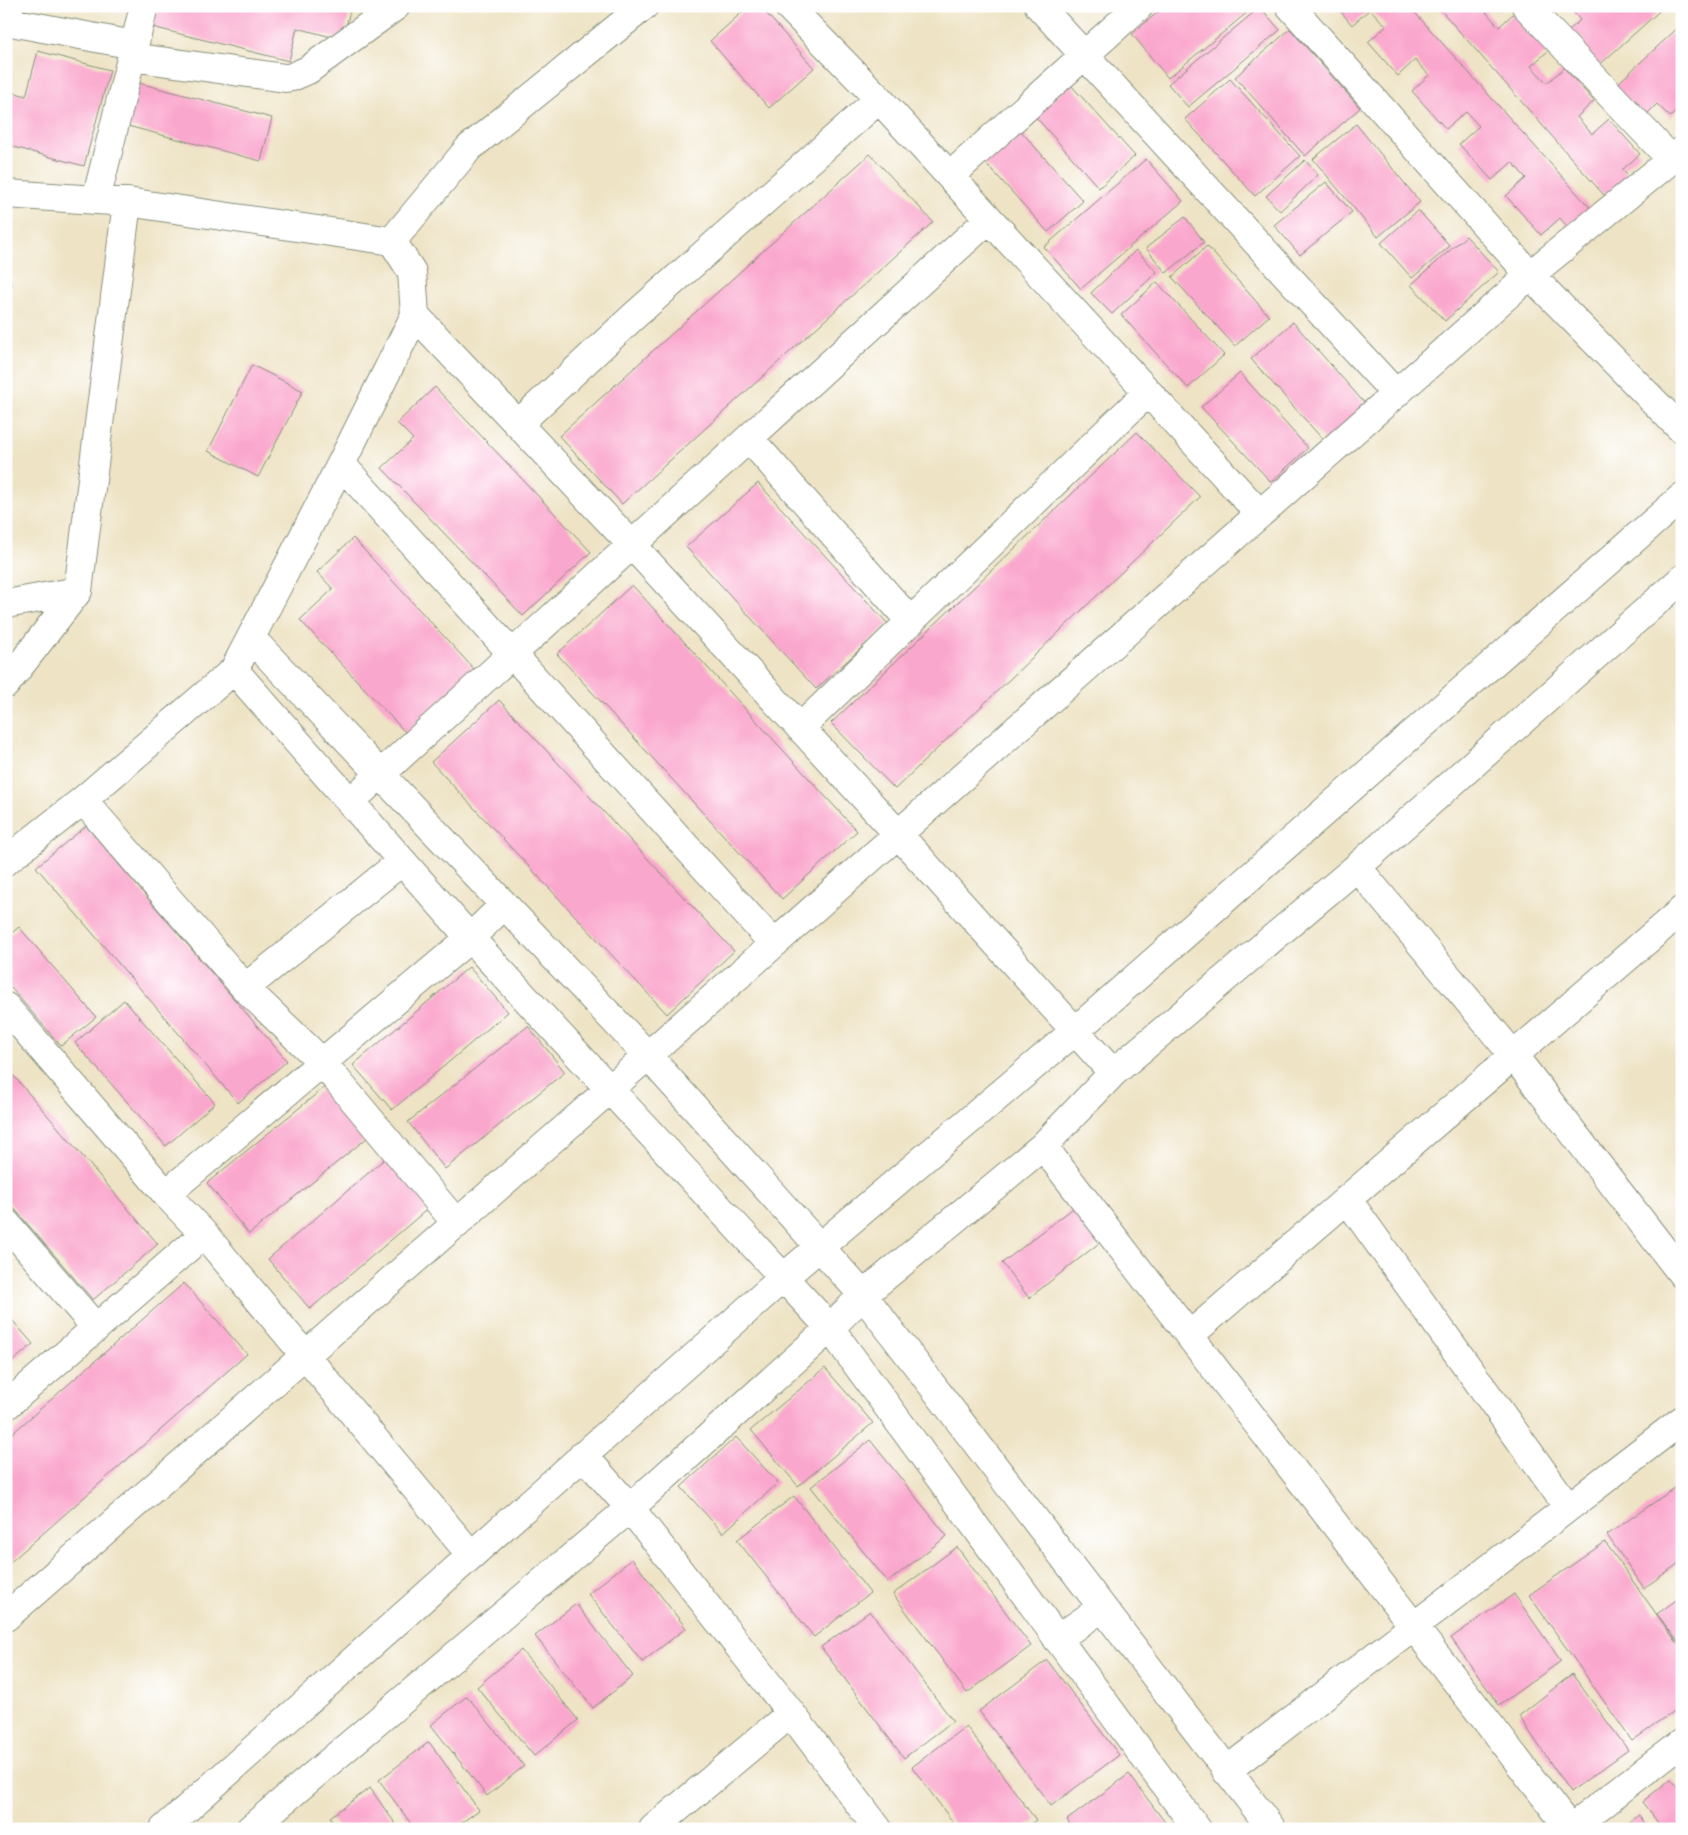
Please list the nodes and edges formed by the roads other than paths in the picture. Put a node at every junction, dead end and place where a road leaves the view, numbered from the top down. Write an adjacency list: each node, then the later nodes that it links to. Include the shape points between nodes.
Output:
1 (144, 6): 10 (street)
2 (396, 6): 10 (street, via 308,70 292,77)
3 (644, 6): 19 (street, via 469,148)
4 (788, 6): 12 (street)
5 (1039, 6): 11 (street)
6 (1139, 6): 11 (street)
7 (1290, 6): 20 (street)
8 (1536, 10): 13 (street)
9 (6, 12): 10 (street, via 16,23)
10 (132, 51): 16 (street)
11 (1084, 55): 14 (street); 23 (street)
12 (879, 99): 14 (street); 24 (street, via 634,316)
13 (1677, 156): 20 (street)
14 (950, 176): 18 (street)
15 (6, 194): 16 (street)
16 (96, 200): 17 (street)
17 (127, 202): 19 (street); 32 (street)
18 (989, 219): 22 (street); 26 (street)
19 (392, 241): 21 (street, via 412,272)
20 (1530, 275): 23 (street); 25 (street)
21 (415, 315): 24 (street); 27 (street)
22 (1148, 392): 29 (street); 34 (street)
23 (1396, 394): 29 (street)
24 (518, 424): 30 (street)
25 (1682, 430)
26 (749, 438): 30 (street); 34 (street)
27 (341, 464): 35 (street); 36 (street)
28 (1682, 498): 53 (street)
29 (1260, 514): 43 (street)
30 (632, 545): 36 (street); 39 (street)
31 (1682, 579): 46 (street)
32 (78, 592): 33 (street); 38 (street)
33 (6, 604)
34 (911, 622): 39 (street)
35 (251, 638): 37 (street); 40 (street)
36 (512, 654): 40 (street); 50 (street)
37 (234, 670): 41 (street); 42 (street)
38 (6, 684)
39 (800, 728): 43 (street)
40 (380, 774): 42 (street); 47 (street)
41 (83, 800): 44 (street); 51 (street)
42 (350, 802): 45 (street)
43 (898, 834): 50 (street); 53 (street)
44 (6, 861)
45 (402, 862): 49 (street); 51 (street)
46 (1358, 867): 55 (street); 57 (street)
47 (504, 905): 49 (street); 54 (street)
48 (1680, 914): 55 (street)
49 (470, 938): 56 (street); 58 (street)
50 (774, 943): 54 (street)
51 (245, 988): 56 (street)
52 (6, 1007): 60 (street)
53 (1075, 1031): 57 (street); 65 (street)
54 (648, 1056): 58 (street); 65 (street)
55 (1514, 1056): 61 (street); 66 (street)
56 (322, 1062): 60 (street); 63 (street)
57 (1113, 1073): 59 (street)
58 (610, 1089): 63 (street); 67 (street)
59 (1043, 1146): 68 (street); 71 (street)
60 (166, 1194): 64 (street)
61 (1347, 1199): 71 (street); 76 (street)
62 (6, 1223): 69 (street)
63 (457, 1224): 72 (street)
64 (204, 1234): 69 (street); 72 (street)
65 (819, 1247): 67 (street); 68 (street)
66 (1682, 1274)
67 (784, 1277): 70 (street); 75 (street)
68 (863, 1295): 70 (street); 79 (street)
69 (96, 1328): 73 (street)
70 (830, 1328): 77 (street); 82 (street)
71 (1190, 1335): 81 (street)
72 (306, 1357): 78 (street); 80 (street)
73 (6, 1406)
74 (1682, 1420): 76 (street)
75 (583, 1455): 77 (street); 78 (street)
76 (1568, 1507): 81 (street)
77 (630, 1508): 83 (street); 87 (street)
78 (471, 1555): 86 (street)
79 (1102, 1608): 82 (street); 85 (street)
80 (6, 1617)
81 (1412, 1627): 85 (street); 92 (street)
82 (1057, 1639): 90 (street)
83 (791, 1713): 88 (street); 89 (street)
84 (1682, 1742): 92 (street)
85 (1226, 1771): 91 (street)
86 (164, 1829)
87 (250, 1829)
88 (653, 1829)
89 (878, 1829)
90 (1197, 1829)
91 (1272, 1829)
92 (1570, 1829)

